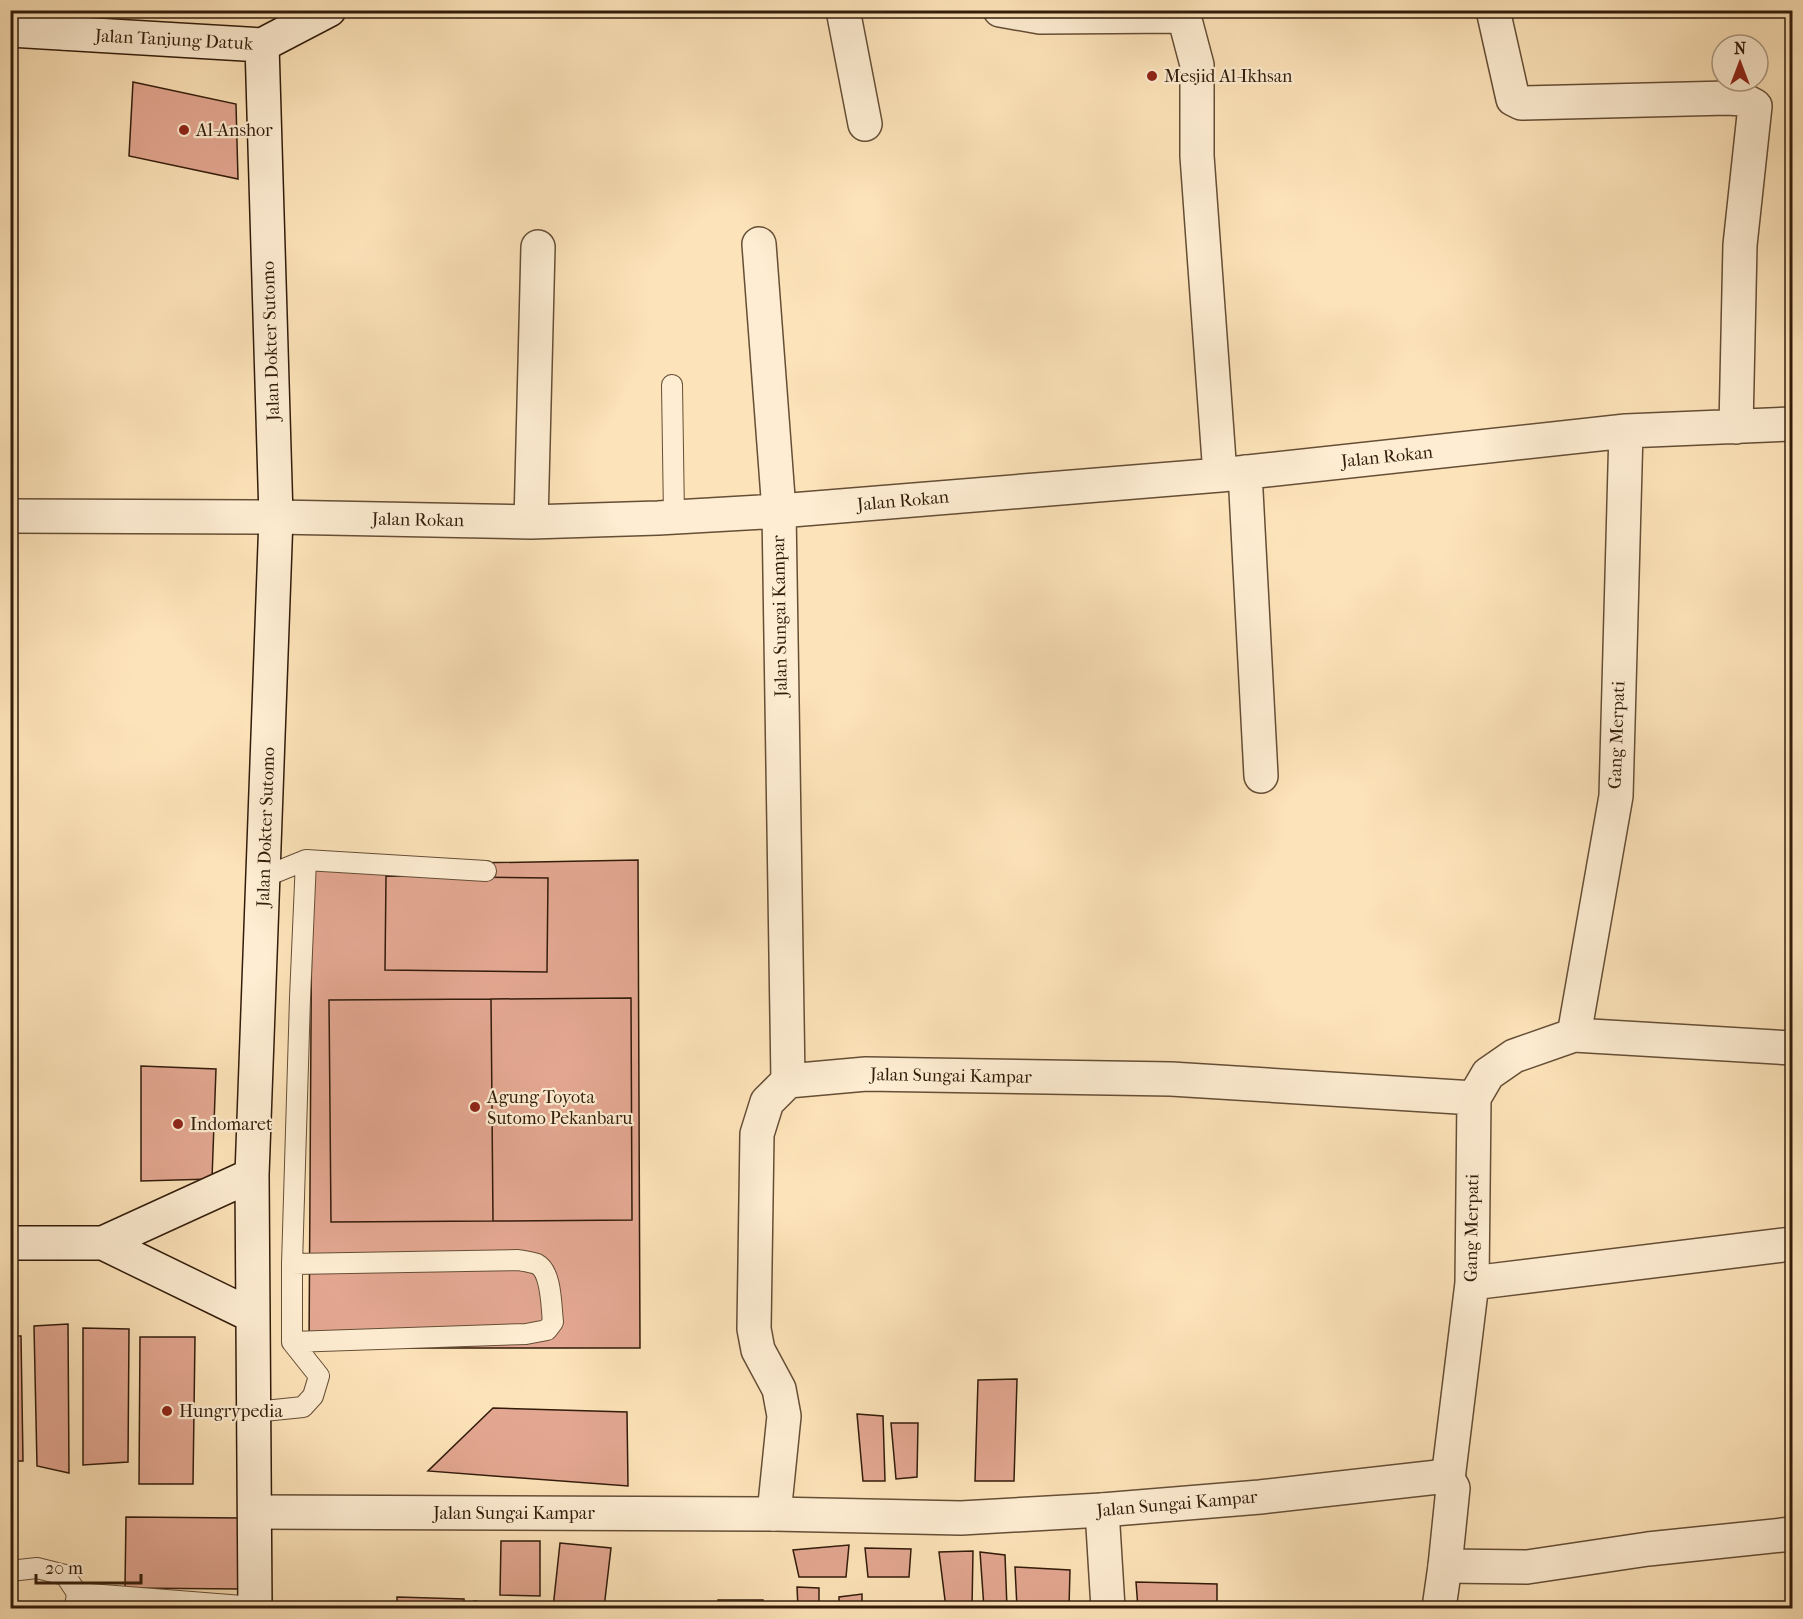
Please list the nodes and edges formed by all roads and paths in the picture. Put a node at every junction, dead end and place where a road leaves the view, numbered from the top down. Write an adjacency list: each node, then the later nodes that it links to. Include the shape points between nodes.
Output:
1 (329, 10): 8 (street, Jalan Tanjung Datuk)
2 (843, 10): 9 (street)
3 (1000, 10): 5 (street, via 1040,17)
4 (1493, 10): 14 (street, via 1513,99 1521,103 1728,98 1755,105 1740,245)
5 (1182, 13): 16 (street, via 1197,65 1197,156)
6 (65, 22): 7 (street, Jalan Tanjung Datuk); 8 (street, Jalan Tanjung Datuk)
7 (10, 30)
8 (262, 45): 20 (street, Jalan Dokter Sutomo)
9 (865, 124)
10 (759, 244): 17 (street, Jalan Sungai Kampar)
11 (538, 247): 21 (street)
12 (672, 385): 19 (lane)
13 (1792, 424): 14 (street, Jalan Rokan)
14 (1736, 427): 15 (street, Jalan Rokan)
15 (1626, 431): 16 (street, Jalan Rokan); 26 (street, Gang Merpati, via 1616,796)
16 (1233, 474): 17 (street, Jalan Rokan); 22 (street)
17 (779, 511): 19 (street, Jalan Rokan); 28 (street, Jalan Sungai Kampar)
18 (10, 516): 20 (street, Jalan Rokan)
19 (674, 516): 21 (street, Jalan Rokan)
20 (276, 517): 21 (street, Jalan Rokan); 25 (street, Jalan Dokter Sutomo)
21 (531, 522)
22 (1261, 776)
23 (306, 860): 24 (lane); 25 (lane); 34 (lane)
24 (486, 872)
25 (264, 877): 30 (street, Jalan Dokter Sutomo)
26 (1574, 1035): 27 (street); 29 (street, via 1514,1056 1488,1074)
27 (1792, 1048)
28 (788, 1081): 29 (street, Jalan Sungai Kampar, via 866,1074 1172,1079); 42 (street, via 767,1102 757,1134 754,1329 758,1350 779,1389 784,1416)
29 (1474, 1098): 35 (street, Gang Merpati)
30 (252, 1175): 32 (street); 36 (street, Jalan Dokter Sutomo)
31 (10, 1243): 32 (street)
32 (103, 1243): 36 (street)
33 (1792, 1244): 35 (street)
34 (292, 1264): 37 (lane); 37 (lane, via 518,1260 536,1264 548,1277 553,1322 547,1330 532,1333)
35 (1472, 1283): 39 (street, Gang Merpati)
36 (253, 1316): 38 (street, Jalan Dokter Sutomo)
37 (292, 1342): 38 (lane, via 319,1376 313,1396 303,1407)
38 (254, 1412): 41 (street, Jalan Dokter Sutomo)
39 (1448, 1479): 40 (street, Jalan Sungai Kampar); 44 (street, via 1453,1488)
40 (1102, 1510): 42 (street, Jalan Sungai Kampar, via 961,1518); 48 (street)
41 (255, 1512): 42 (street, Jalan Sungai Kampar); 47 (street, Jalan Dokter Sutomo)
42 (774, 1514)
43 (1792, 1534): 44 (street, via 1527,1567)
44 (1445, 1566): 49 (street)
45 (10, 1571): 46 (lane, via 37,1568 65,1575)
46 (76, 1601): 47 (lane)
47 (255, 1608)
48 (1108, 1608)
49 (1439, 1608)

